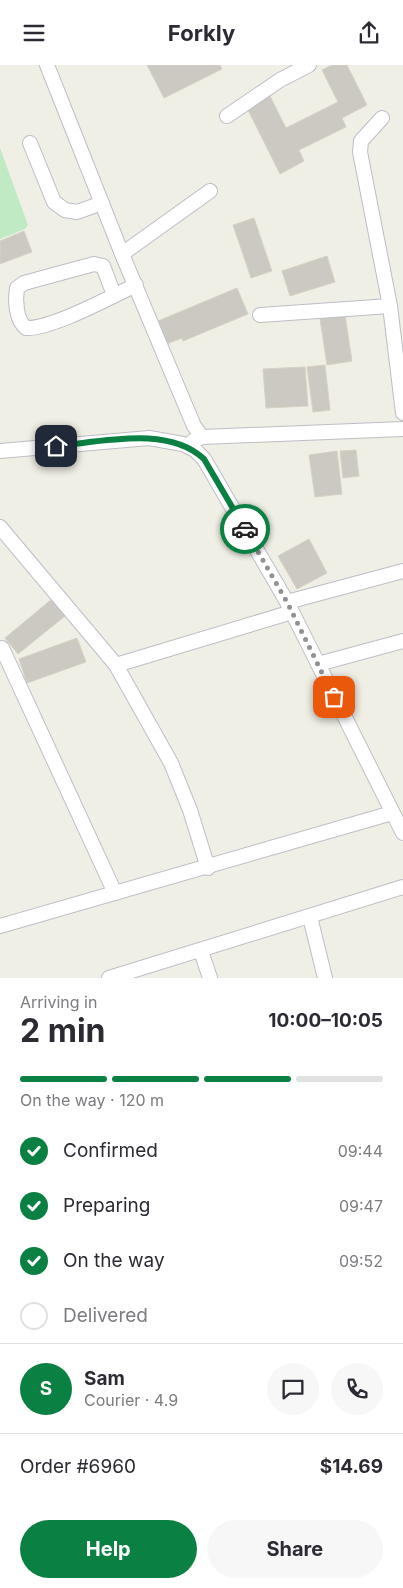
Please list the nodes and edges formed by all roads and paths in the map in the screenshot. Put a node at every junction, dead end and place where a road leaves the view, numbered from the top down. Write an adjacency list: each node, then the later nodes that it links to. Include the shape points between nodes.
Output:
1 (47, 65): 7 (street)
2 (309, 65): 3 (street, via 280,80)
3 (227, 116)
4 (382, 118): 11 (street, via 361,141 360,152)
5 (30, 143): 7 (street, via 54,202 77,212)
6 (210, 191): 8 (street)
7 (102, 203): 8 (street)
8 (122, 254): 9 (street)
9 (136, 285): 10 (street); 15 (street, via 194,426)
10 (114, 295): 10 (street, via 34,329 21,323 16,297 17,288 24,283 94,264 103,266)
11 (390, 306): 12 (street); 13 (street)
12 (260, 315)
13 (403, 413)
14 (403, 429): 15 (street)
15 (202, 437): 16 (street)
16 (183, 444): 17 (street, via 149,438); 20 (street, via 204,459)
17 (0, 451)
18 (0, 527): 24 (street)
19 (403, 571): 20 (street)
20 (290, 607): 23 (street); 24 (street)
21 (403, 641): 23 (street)
22 (2, 648): 29 (street)
23 (318, 664): 25 (street)
24 (116, 665): 27 (street, via 171,763)
25 (392, 813): 26 (street); 27 (street)
26 (403, 833)
27 (208, 868): 29 (street)
28 (403, 887): 30 (street)
29 (115, 893): 31 (street)
30 (310, 917): 32 (street); 35 (street)
31 (0, 926)
32 (201, 951): 33 (street); 34 (street)
33 (109, 978)
34 (210, 978)
35 (325, 978)

